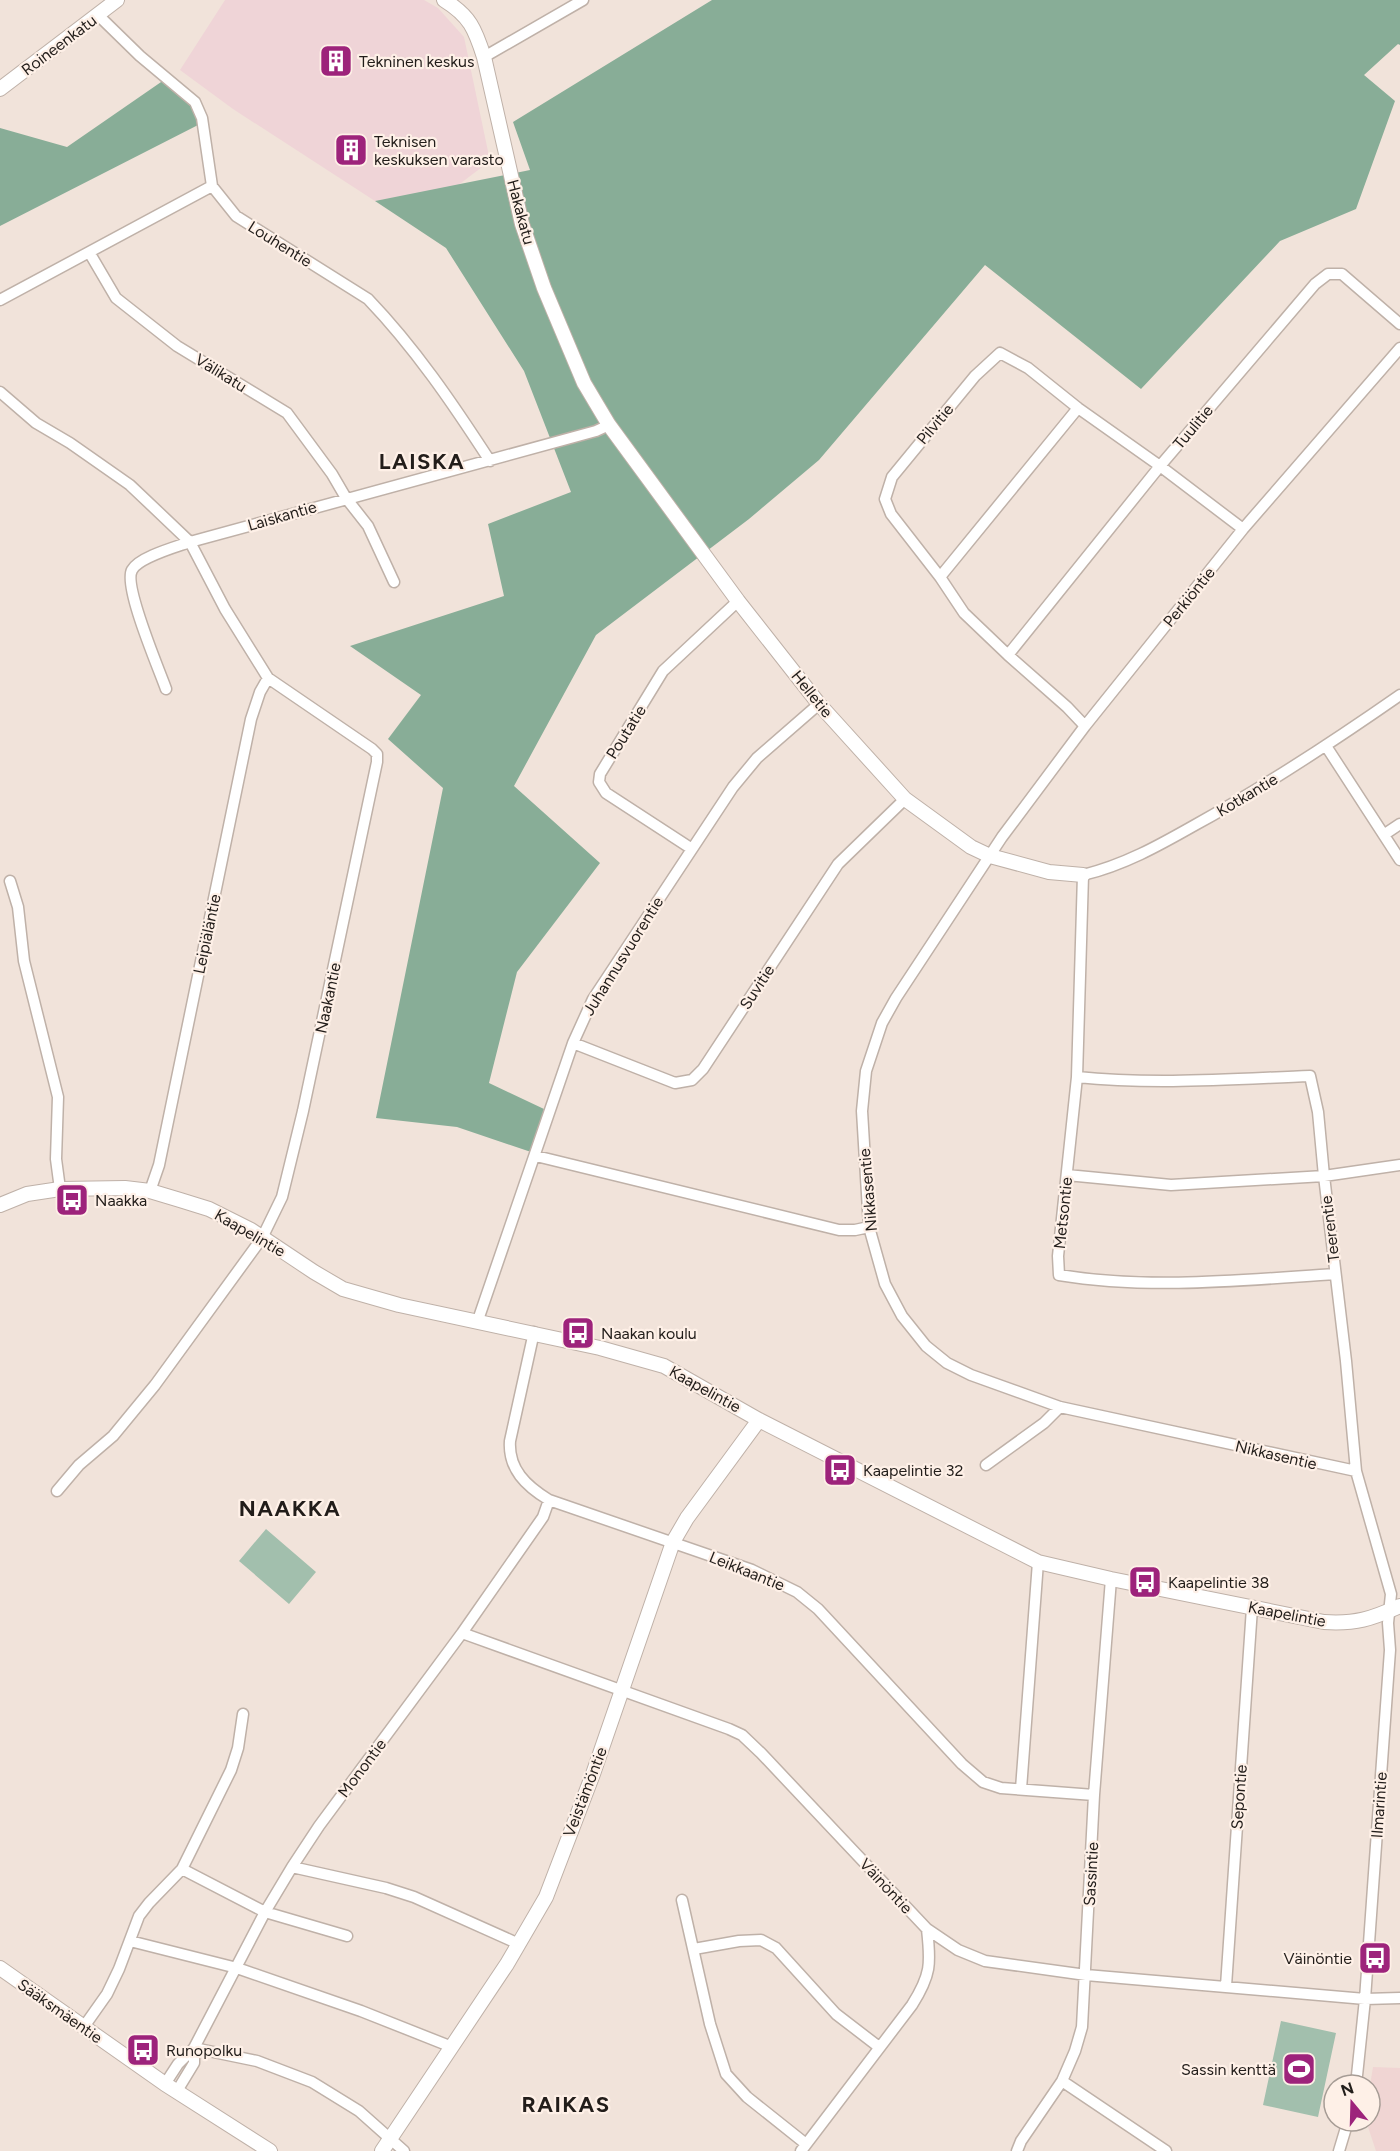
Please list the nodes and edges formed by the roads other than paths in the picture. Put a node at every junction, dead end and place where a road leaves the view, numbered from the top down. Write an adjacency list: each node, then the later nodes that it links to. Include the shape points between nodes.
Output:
1 (117, 0): 4 (street, Roineenkatu)
2 (444, 0): 5 (street, Hakakatu, via 472,24)
3 (583, 0): 5 (street)
4 (98, 15): 6 (street, Roineenkatu); 7 (street, via 195,102 202,118)
5 (484, 57): 14 (street, Hakakatu, via 532,254 585,383)
6 (0, 89)
7 (212, 186): 8 (street); 15 (street, Louhentie, via 236,216 368,299 455,407)
8 (89, 252): 9 (street); 17 (street, Välikatu, via 116,298 177,346 286,413)
9 (0, 300)
10 (1400, 324): 16 (street, Tuulitie, via 1342,274 1328,274 1315,284)
11 (1400, 348): 18 (street, Perkiöntie)
12 (0, 392): 19 (street, via 36,423 130,485)
13 (1078, 408): 16 (street, Pilvitie); 20 (street); 20 (street, Pilvitie, via 1028,368 1000,353 975,376 892,477 885,499 891,514)
14 (609, 425): 15 (street, Laiskantie); 22 (street, Helletie)
15 (490, 461): 17 (street, Laiskantie)
16 (1160, 466): 18 (street, Pilvitie); 23 (street, Tuulitie)
17 (346, 498): 19 (street, Laiskantie); 21 (street, Välikatu, via 368,526)
18 (1244, 529): 28 (street, Perkiöntie)
19 (190, 542): 24 (street); 25 (street, Laiskantie, via 140,563 132,570 130,581)
20 (940, 578): 23 (street, Pilvitie, via 964,613)
21 (394, 582)
22 (738, 601): 27 (street, Helletie); 33 (street, Poutatie, via 663,671 600,774 599,782 606,793)
23 (1008, 655): 28 (street, Pilvitie)
24 (268, 678): 45 (street, Leipiäläntie, via 251,719 159,1165); 48 (street, Naakantie, via 377,754 377,762 301,1122 282,1197)
25 (166, 689)
26 (1400, 695): 29 (street, Kotkantie)
27 (819, 704): 30 (street, Helletie); 33 (street, Juhannusvuorentie, via 758,758 733,787)
28 (1085, 726): 34 (street, Perkiöntie)
29 (1326, 746): 32 (street); 36 (street, Kotkantie, via 1217,814 1145,853)
30 (905, 799): 34 (street, Helletie, via 971,847); 38 (street, Suvitie, via 838,864 692,1080 675,1083)
31 (1400, 824): 32 (street)
32 (1385, 834): 35 (street)
33 (693, 849): 38 (street, Juhannusvuorentie, via 593,999)
34 (990, 856): 36 (street, Helletie, via 1038,869); 47 (street, Nikkasentie, via 896,998 882,1023 866,1071 862,1111)
35 (1400, 860)
36 (1083, 874): 39 (street, Metsontie)
37 (10, 881): 44 (street, via 18,907 24,961 58,1097 56,1159)
38 (573, 1043): 40 (street, Juhannusvuorentie)
39 (1077, 1077): 42 (street, Metsontie); 43 (street, Teerentie, via 1160,1082 1310,1076)
40 (536, 1156): 47 (street, via 839,1230); 50 (street, Juhannusvuorentie)
41 (1400, 1165): 43 (street)
42 (1067, 1175): 43 (street, via 1171,1185); 49 (street, Metsontie, via 1059,1275 1153,1284)
43 (1324, 1176): 49 (street, Teerentie)
44 (60, 1189): 45 (street, Kaapelintie); 46 (street, Kaapelintie, via 27,1194)
45 (150, 1191): 48 (street, Kaapelintie, via 208,1209)
46 (0, 1205)
47 (869, 1227): 52 (street, Nikkasentie, via 885,1284 902,1316 926,1346 971,1375)
48 (262, 1238): 50 (street, Kaapelintie, via 343,1289 399,1305); 56 (street, Naakantie, via 155,1385 113,1436 79,1465)
49 (1335, 1274): 55 (street, Teerentie)
50 (478, 1320): 51 (street, Kaapelintie)
51 (534, 1332): 53 (street, Kaapelintie, via 653,1361); 57 (street, Leikkaantie, via 509,1454 516,1472 530,1489)
52 (1060, 1407): 54 (street); 55 (street, Nikkasentie)
53 (759, 1419): 58 (street, Veistämöntie); 59 (street, Kaapelintie)
54 (986, 1464)
55 (1356, 1471): 62 (street, Teerentie)
56 (57, 1491)
57 (549, 1500): 58 (street, Leikkaantie); 63 (street, Monontie, via 543,1517)
58 (673, 1542): 64 (street, Veistämöntie); 66 (street, Leikkaantie, via 752,1570 797,1592 818,1609 962,1764 983,1782)
59 (1038, 1562): 60 (street, Kaapelintie); 66 (street)
60 (1111, 1579): 61 (street, Kaapelintie); 67 (street, Sassintie)
61 (1252, 1608): 62 (street, Kaapelintie, via 1344,1623 1363,1621); 80 (street, Sepontie)
62 (1395, 1608): 82 (street, Ilmarintie)
63 (462, 1633): 64 (street, Väinöntie); 68 (street, Monontie)
64 (621, 1690): 72 (street, Väinöntie, via 742,1736); 75 (street, Veistämöntie, via 546,1897)
65 (243, 1714): 69 (street, via 231,1770)
66 (1021, 1789): 67 (street, Leikkaantie)
67 (1095, 1795): 79 (street, Sassintie)
68 (292, 1867): 71 (street, Monontie); 75 (street, via 414,1897)
69 (182, 1869): 71 (street); 74 (street, via 148,1903)
70 (682, 1900): 76 (street)
71 (265, 1912): 73 (street); 78 (street, Monontie)
72 (927, 1929): 79 (street, Väinöntie, via 958,1950 985,1961); 85 (street, via 930,1951 924,1986)
73 (347, 1936)
74 (130, 1941): 78 (street); 83 (street, via 107,1994)
75 (519, 1944): 84 (street, Veistämöntie)
76 (694, 1949): 85 (street, via 761,1940 776,1948 836,2014); 92 (street, via 710,2024 726,2074)
77 (0, 1968): 83 (street, Sääksmäentie)
78 (237, 1968): 84 (street, via 361,2010); 86 (street, Monontie)
79 (1086, 1975): 80 (street, Väinöntie); 88 (street, Sassintie, via 1082,2027)
80 (1226, 1986): 82 (street, Väinöntie)
81 (1400, 1998): 82 (street, Väinöntie)
82 (1365, 1999): 87 (street, Ilmarintie)
83 (83, 2028): 89 (street, Sääksmäentie)
84 (452, 2047): 91 (street, Veistämöntie)
85 (879, 2047): 92 (street)
86 (194, 2048): 89 (street, Monontie, via 178,2064); 91 (street, via 257,2061 312,2082 359,2111)
87 (1357, 2073)
88 (1062, 2081): 96 (street, Sassintie); 97 (street)
89 (171, 2087): 93 (street, Sääksmäentie)
90 (1344, 2133): 98 (street)
91 (391, 2139): 94 (street, Veistämöntie); 95 (street)
92 (804, 2148)
93 (270, 2151)
94 (382, 2151)
95 (404, 2151)
96 (1017, 2151)
97 (1166, 2151)
98 (1339, 2151)

